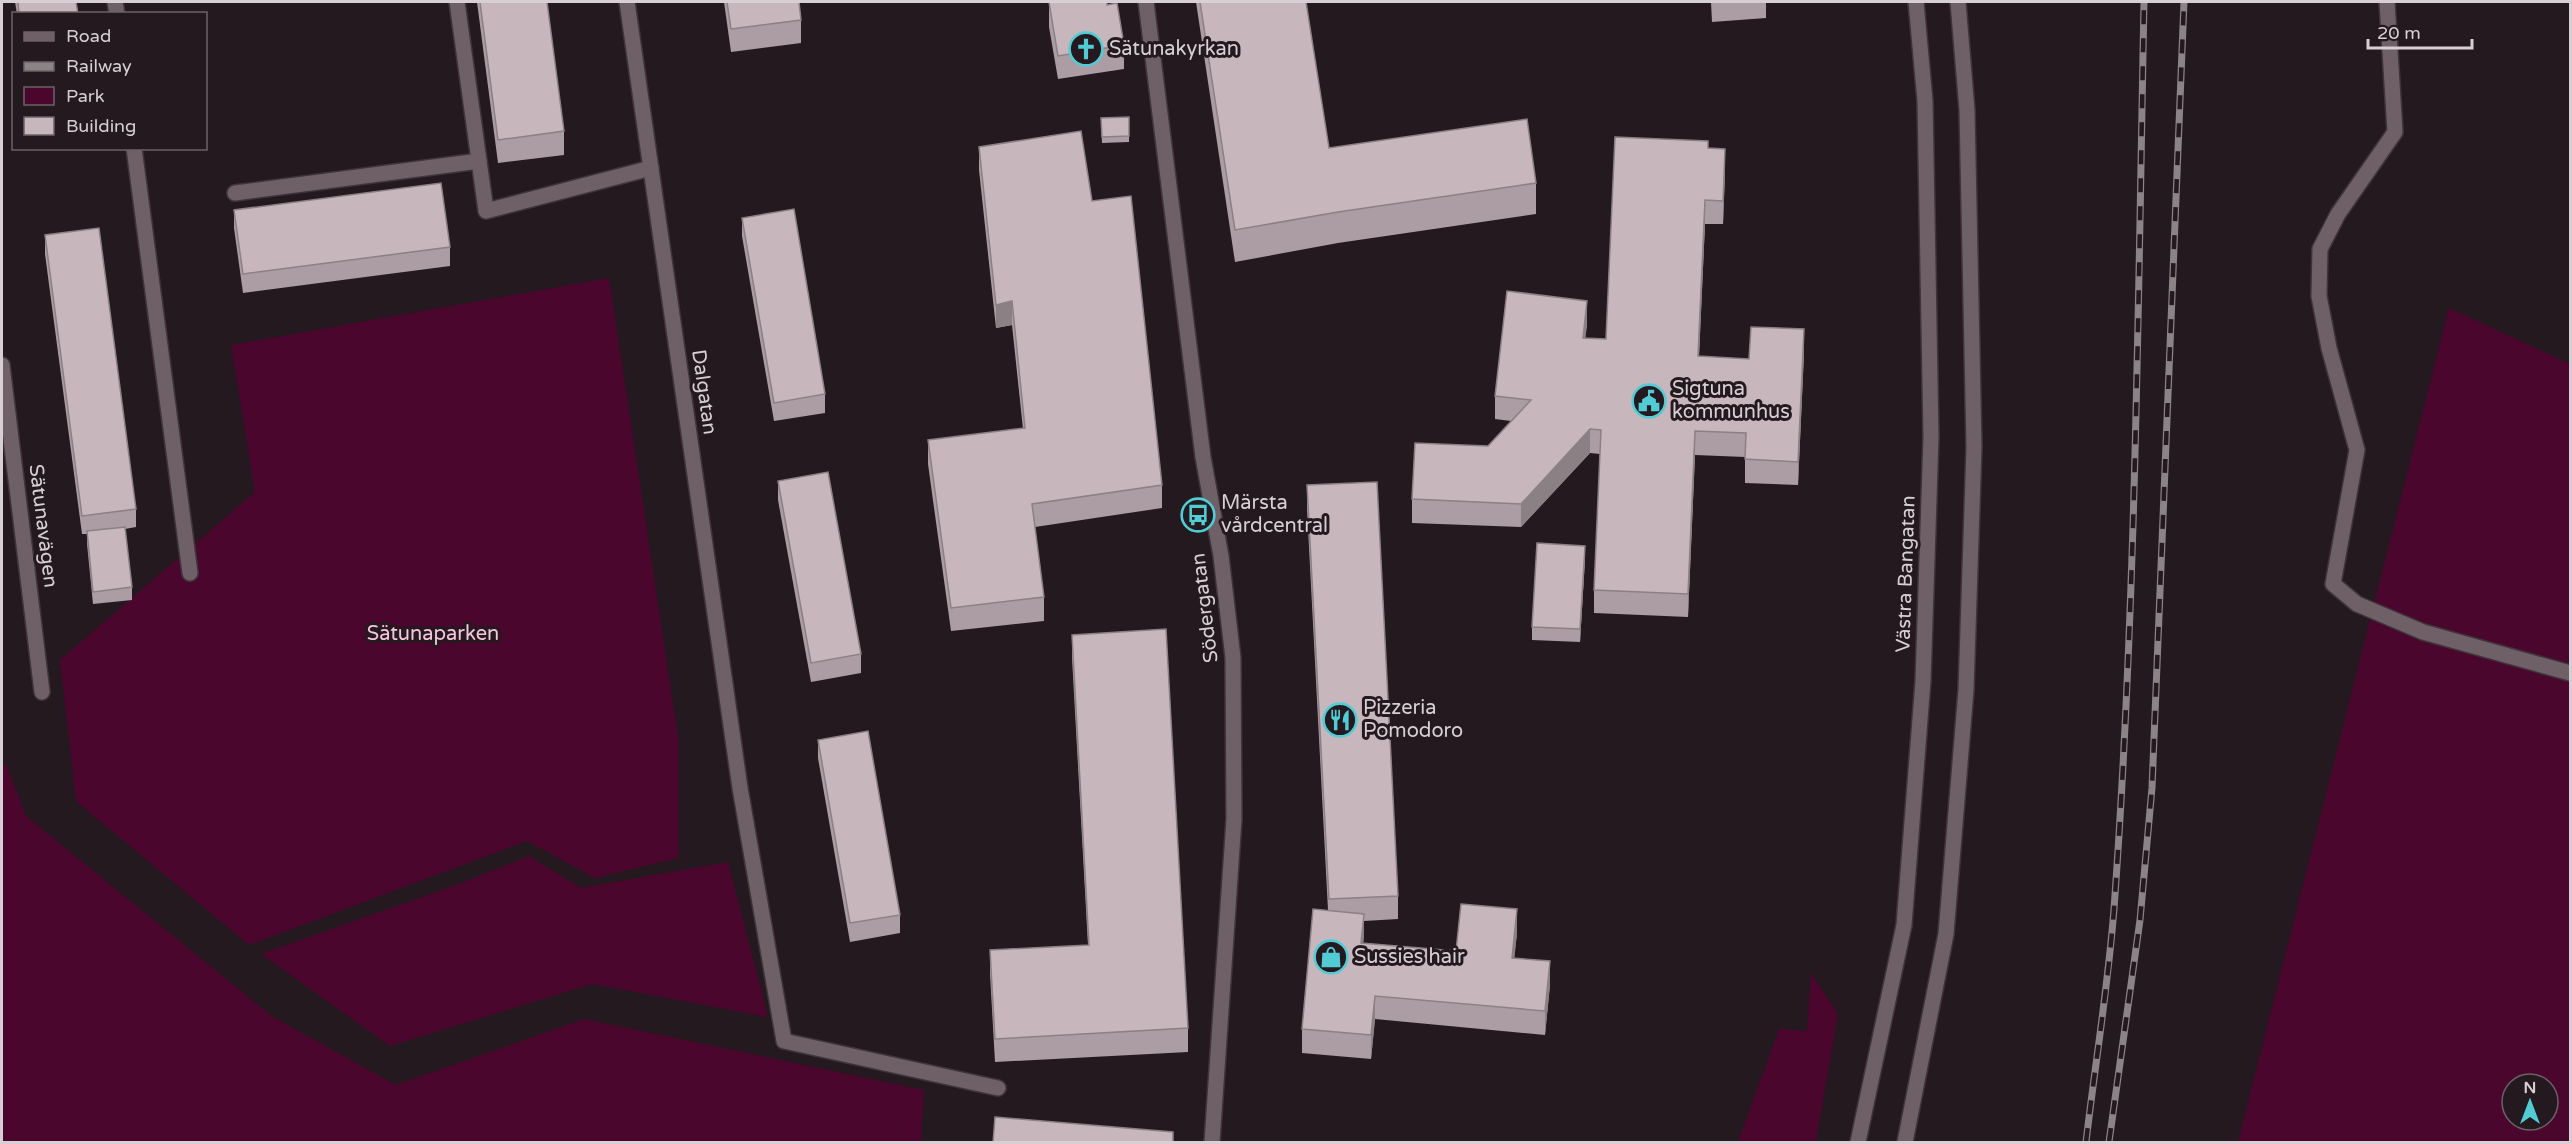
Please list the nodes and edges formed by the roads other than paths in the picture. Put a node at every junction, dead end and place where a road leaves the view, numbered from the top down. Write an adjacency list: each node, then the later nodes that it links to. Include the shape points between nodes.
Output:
1 (457, 2): 8 (street)
2 (627, 2): 9 (street, Dalgatan)
3 (1146, 2): 16 (street, Södergatan, via 1203,457 1221,556 1233,658 1234,819)
4 (1916, 2): 17 (street, Västra Bangatan, via 1925,101 1931,437 1923,681 1904,925)
5 (1958, 2): 18 (street, via 1967,110 1974,447 1966,690 1946,934)
6 (2387, 2): 13 (street, via 2395,132 2338,214 2320,249 2319,296 2357,450 2333,584 2357,604 2423,632)
7 (134, 150): 12 (street)
8 (480, 161): 9 (street, via 486,211); 10 (street)
9 (651, 168): 15 (street, Dalgatan, via 740,788 784,1041)
10 (235, 193)
11 (2, 364): 14 (street, Sätunavägen)
12 (190, 573)
13 (2571, 673)
14 (42, 692)
15 (998, 1088)
16 (1212, 1143)
17 (1858, 1143)
18 (1905, 1143)

